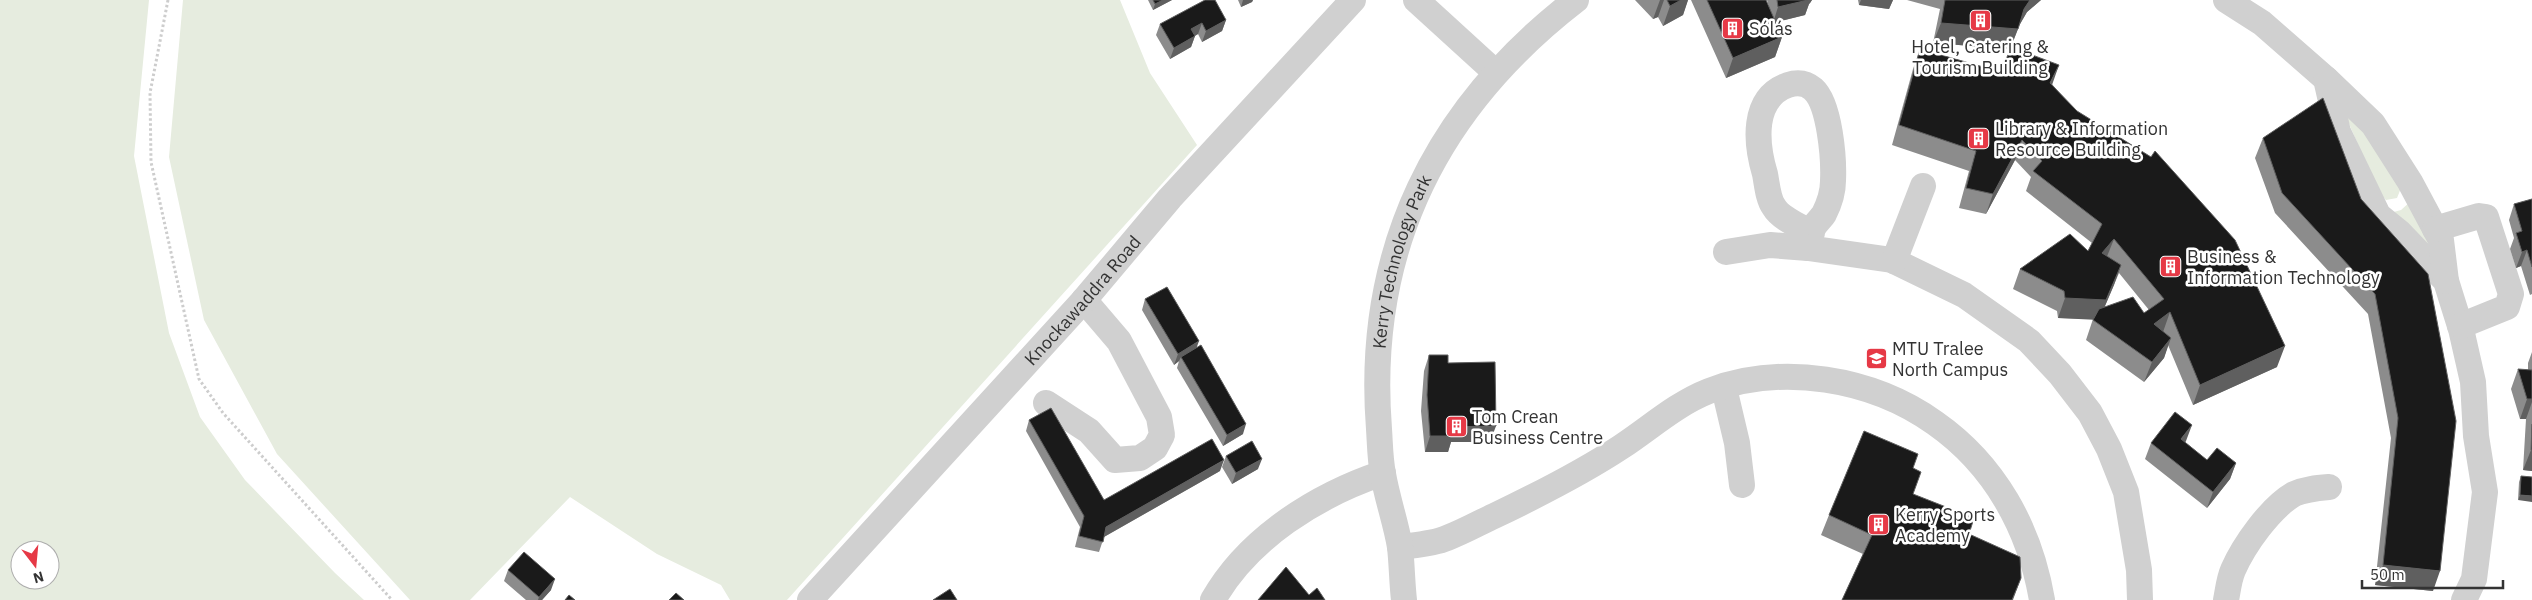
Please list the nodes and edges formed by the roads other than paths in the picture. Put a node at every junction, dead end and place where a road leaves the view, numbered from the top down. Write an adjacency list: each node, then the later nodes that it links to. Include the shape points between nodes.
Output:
1 (1352, 0): 15 (street, Knockawaddra Road, via 1170,198)
2 (1416, 0): 5 (street)
3 (1576, 0): 5 (street, Kerry Technology Park, via 1547,22)
4 (2226, 0): 6 (street, via 2262,23)
5 (1495, 72): 19 (street, Kerry Technology Park, via 1448,134 1413,198 1393,259 1379,321 1377,374)
6 (2326, 79): 8 (street, via 2373,124); 9 (street, via 2338,132)
7 (1923, 186): 13 (street)
8 (2414, 190): 9 (street); 10 (street)
9 (2378, 215): 14 (street)
10 (2435, 229): 14 (street, via 2441,240); 16 (street, via 2479,216 2486,217 2511,294 2507,307)
11 (1810, 240): 11 (street, via 1773,207 1758,134 1762,111 1775,90 1802,83 1819,96 1828,120 1833,181 1830,198); 12 (street); 13 (street)
12 (1726, 252)
13 (1894, 261): 27 (street, via 1964,295 2029,341 2090,412 2110,449 2126,492 2138,561)
14 (2446, 281): 16 (street)
15 (1084, 300): 18 (street, via 1119,341 1159,417 1162,435 1155,448 1140,458 1115,460 1089,431); 23 (street, Knockawaddra Road)
16 (2460, 326): 29 (street, via 2472,382 2485,492 2474,579)
17 (1724, 388): 20 (street, via 1737,443); 22 (street, via 1709,391 1674,410 1564,482 1446,539); 26 (street, via 1749,381 1803,377 1832,380 1856,385 1926,416 1988,470 2008,501 2036,570)
18 (1046, 403)
19 (1383, 473): 22 (street, Kerry Technology Park); 24 (street, via 1349,484 1297,514 1266,538 1224,581)
20 (1742, 485)
21 (2328, 488): 28 (street, via 2295,494 2258,529 2233,570)
22 (1400, 547): 25 (street, Kerry Technology Park)
23 (810, 600)
24 (1213, 600)
25 (1404, 600)
26 (2042, 600)
27 (2140, 600)
28 (2226, 600)
29 (2464, 600)

